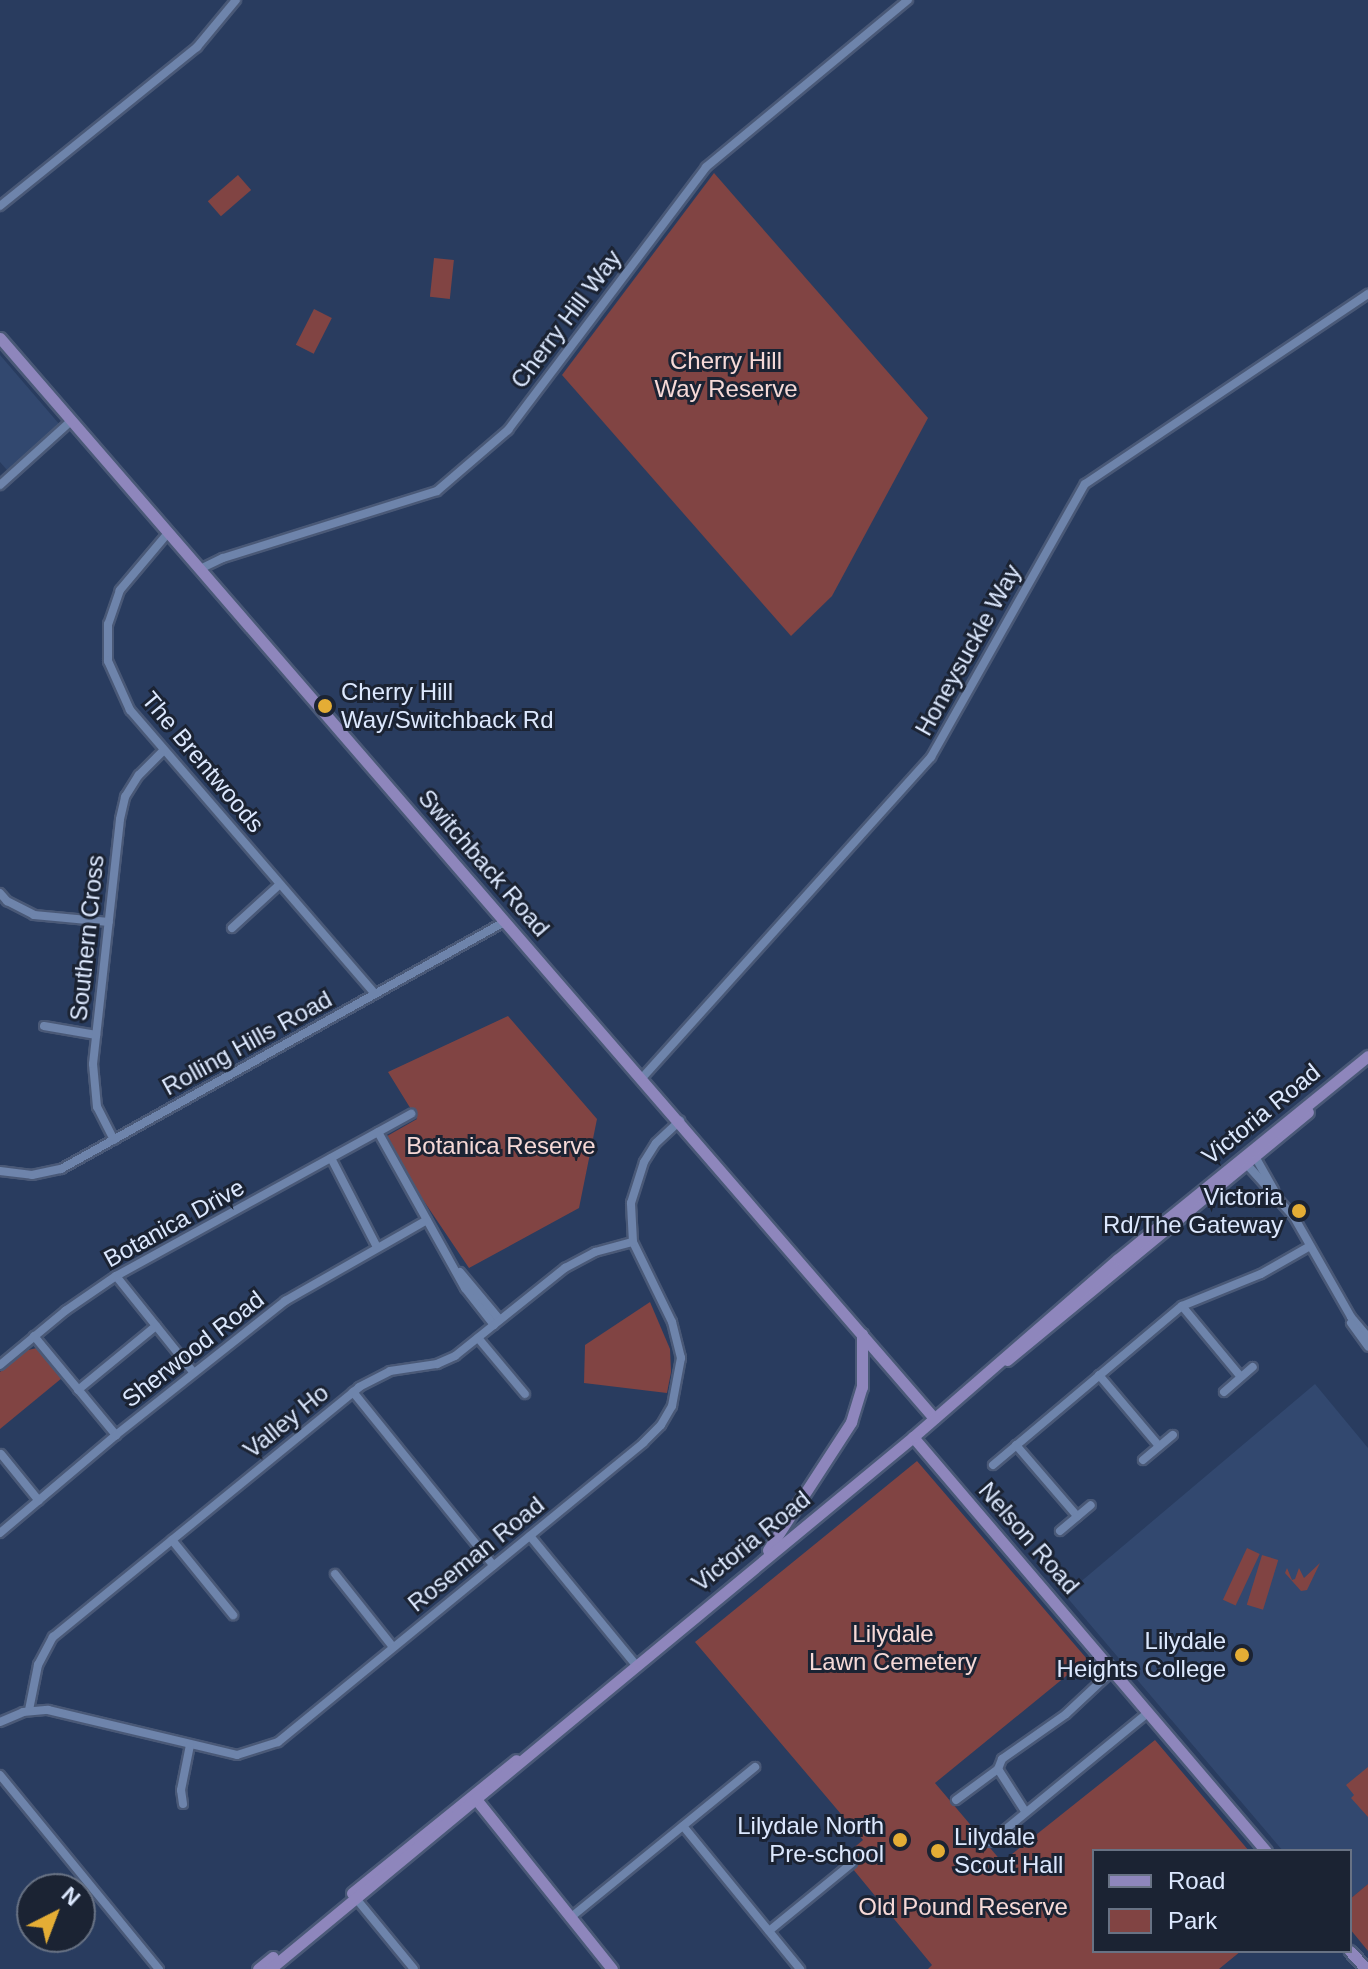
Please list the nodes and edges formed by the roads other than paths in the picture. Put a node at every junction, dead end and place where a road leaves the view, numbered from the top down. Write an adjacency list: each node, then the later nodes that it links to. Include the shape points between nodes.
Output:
1 (236, 0): 3 (street, via 197,47)
2 (908, 0): 9 (street, Cherry Hill Way, via 706,167 508,430 437,491)
3 (0, 206)
4 (1368, 294): 20 (street, Honeysuckle Way, via 1085,484 931,757)
5 (0, 338): 6 (main road, Switchback Road)
6 (71, 421): 7 (street); 8 (main road, Switchback Road)
7 (0, 485)
8 (168, 533): 9 (main road, Switchback Road); 10 (street, The Brentwoods, via 120,590 108,624 108,661 130,710)
9 (200, 569): 13 (main road, Switchback Road)
10 (164, 750): 11 (street, The Brentwoods); 14 (street, Southern Cross, via 125,797)
11 (280, 884): 15 (street); 16 (street, The Brentwoods)
12 (0, 893): 14 (street, via 34,915)
13 (506, 921): 16 (street, Rolling Hills Road); 20 (main road, Switchback Road)
14 (109, 922): 18 (street, Southern Cross)
15 (232, 928)
16 (375, 994): 24 (street, Rolling Hills Road)
17 (44, 1026): 18 (street)
18 (96, 1035): 24 (street, Southern Cross, via 93,1092)
19 (1368, 1056): 25 (main road, Victoria Road)
20 (642, 1078): 22 (main road, Switchback Road)
21 (411, 1114): 23 (street, Botanica Drive)
22 (680, 1121): 29 (street, Roseman Road, via 656,1143 638,1176 630,1216); 37 (main road, Switchback Road)
23 (378, 1132): 26 (street, Botanica Drive); 28 (street)
24 (114, 1140): 27 (street, Rolling Hills Road, via 61,1169 32,1175)
25 (1248, 1157): 30 (street); 51 (main road, Victoria Road)
26 (331, 1158): 31 (street); 32 (street, Botanica Drive)
27 (0, 1171)
28 (427, 1220): 31 (street, Sherwood Road); 35 (street)
29 (633, 1242): 35 (street, Valley Ho, via 574,1262); 65 (street, Roseman Road, via 677,1335 681,1372 672,1406 643,1443)
30 (1310, 1246): 33 (street, via 1261,1274); 34 (street)
31 (377, 1247): 44 (street, Sherwood Road, via 285,1301)
32 (116, 1276): 36 (street); 38 (street, Botanica Drive)
33 (1182, 1306): 45 (street); 46 (street)
34 (1347, 1311): 39 (street); 41 (street, via 1356,1334)
35 (497, 1322): 40 (street, Valley Ho)
36 (156, 1326): 44 (street); 47 (street)
37 (862, 1334): 51 (main road, Switchback Road); 67 (main road, via 862,1387 851,1422)
38 (34, 1336): 42 (street, Botanica Drive); 47 (street)
39 (1368, 1337)
40 (478, 1338): 48 (street, Valley Ho, via 446,1361 383,1373); 50 (street)
41 (1368, 1346)
42 (0, 1365)
43 (1253, 1367): 46 (street)
44 (194, 1373): 52 (street, Sherwood Road)
45 (1099, 1375): 55 (street); 56 (street)
46 (1241, 1377): 49 (street)
47 (78, 1390): 52 (street)
48 (353, 1392): 66 (street, Valley Ho); 68 (street)
49 (1224, 1392)
50 (525, 1394)
51 (934, 1418): 54 (main road, Victoria Road)
52 (116, 1435): 60 (street, Sherwood Road)
53 (1173, 1435): 56 (street)
54 (913, 1437): 67 (main road, Victoria Road); 73 (main road, Nelson Road)
55 (1016, 1445): 59 (street); 62 (street)
56 (1159, 1446): 58 (street)
57 (1, 1454): 60 (street)
58 (1143, 1460)
59 (993, 1465)
60 (39, 1501): 64 (street, Sherwood Road)
61 (1091, 1505): 62 (street)
62 (1077, 1516): 63 (street)
63 (1060, 1531)
64 (0, 1533)
65 (530, 1536): 68 (street, Roseman Road); 72 (street)
66 (172, 1540): 70 (street); 74 (street, Valley Ho, via 53,1637 38,1665)
67 (761, 1561): 72 (main road, Victoria Road)
68 (493, 1565): 71 (street, Roseman Road)
69 (335, 1574): 71 (street)
70 (233, 1615)
71 (393, 1647): 77 (street, Roseman Road, via 278,1742 237,1755)
72 (635, 1664): 81 (main road, Victoria Road)
73 (1113, 1670): 75 (main road, Nelson Road); 79 (street, via 1066,1714 1002,1759)
74 (29, 1710): 76 (street, Roseman Road); 77 (street, Roseman Road, via 58,1711)
75 (1149, 1712): 84 (street); 87 (main road, Nelson Road)
76 (0, 1722)
77 (190, 1745): 83 (street)
78 (755, 1767): 85 (street)
79 (998, 1769): 82 (street); 84 (street)
80 (0, 1775): 94 (street)
81 (472, 1799): 89 (main road, Victoria Road); 90 (main road)
82 (956, 1800)
83 (183, 1804)
84 (1025, 1811): 86 (street)
85 (683, 1826): 90 (street); 91 (street)
86 (990, 1842)
87 (1264, 1849)
88 (852, 1863): 91 (street)
89 (354, 1896): 93 (street); 95 (main road, Victoria Road); 96 (main road, Victoria Road)
90 (570, 1918): 98 (main road)
91 (769, 1931): 99 (street)
92 (1352, 1953): 100 (main road)
93 (411, 1965): 97 (street)
94 (159, 1969)
95 (258, 1969)
96 (270, 1969)
97 (399, 1969)
98 (612, 1969)
99 (800, 1969)
100 (1366, 1969)

